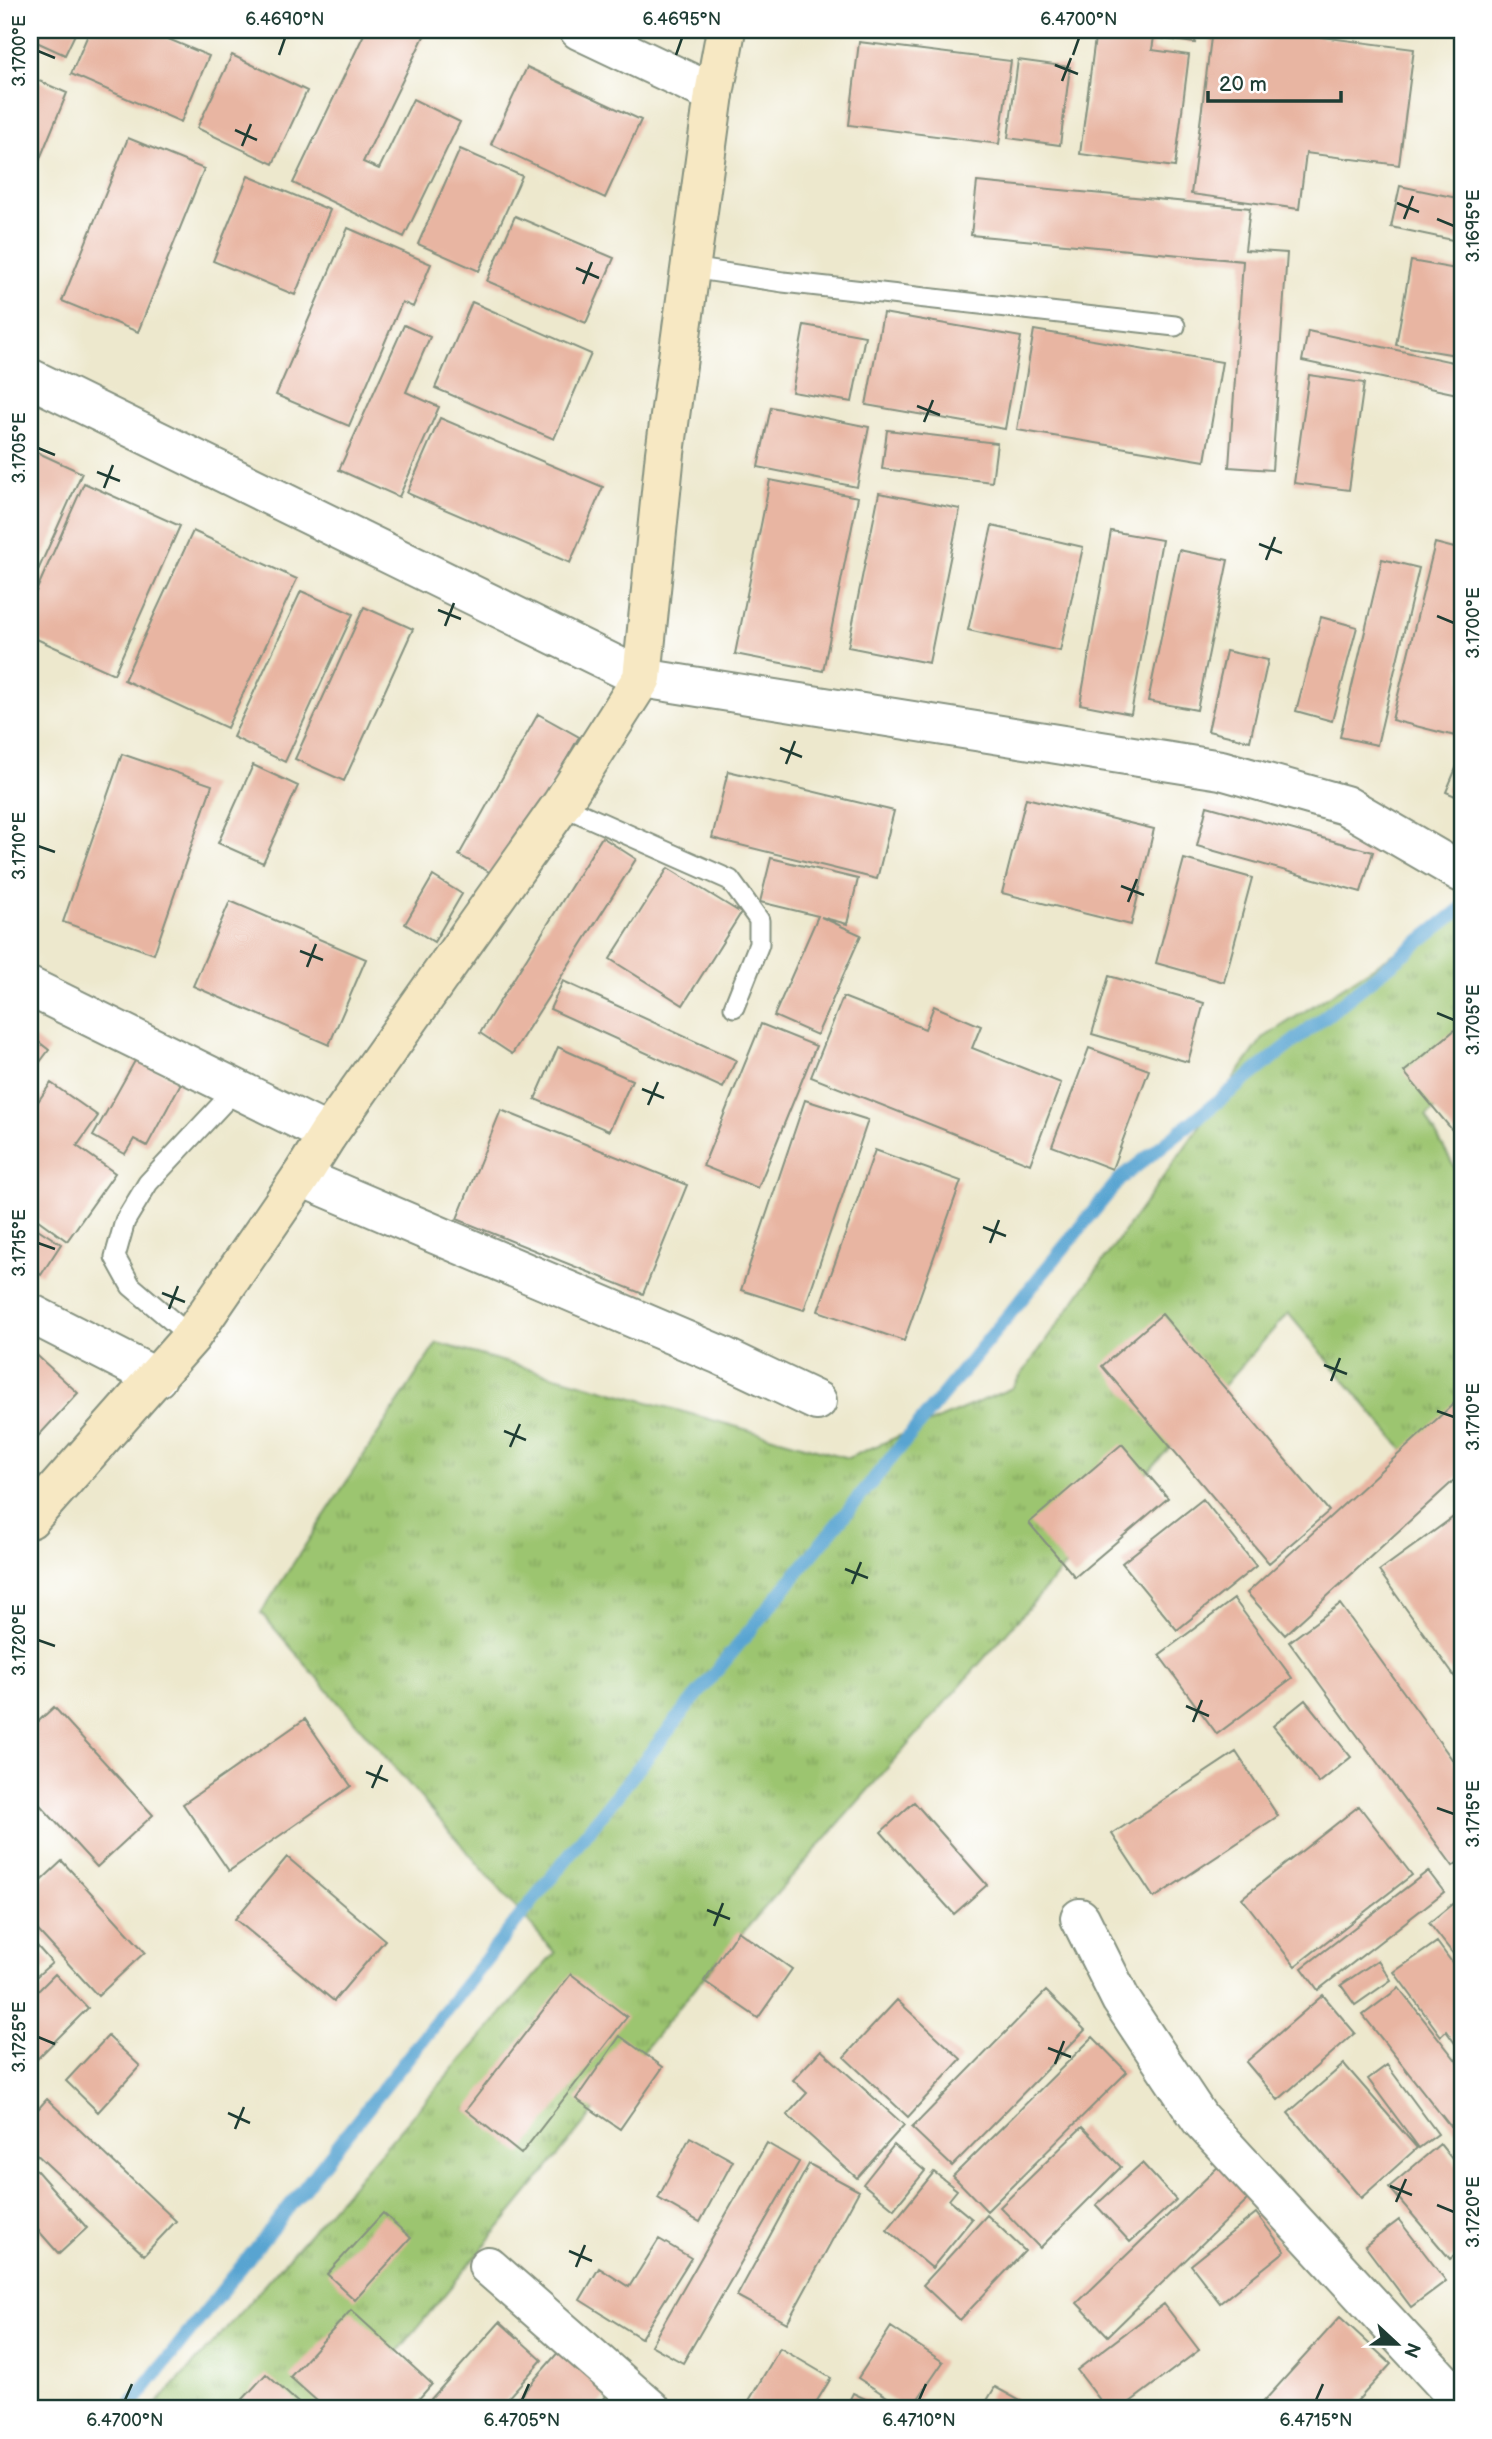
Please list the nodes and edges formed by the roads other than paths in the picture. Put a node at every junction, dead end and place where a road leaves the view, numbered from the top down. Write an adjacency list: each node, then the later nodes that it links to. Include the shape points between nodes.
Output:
1 (579, 30): 3 (street)
2 (726, 30): 3 (street)
3 (714, 94): 4 (street)
4 (691, 268): 5 (lane); 7 (street, via 665,453)
5 (1175, 326)
6 (30, 377): 7 (street)
7 (642, 678): 8 (street); 9 (street, via 1221,769 1345,804)
8 (561, 805): 11 (lane, via 730,880 759,920 759,944); 13 (street)
9 (1462, 873)
10 (30, 987): 12 (street)
11 (734, 1007)
12 (236, 1089): 13 (street); 16 (lane, via 148,1183 125,1220 115,1257 131,1286)
13 (328, 1134): 14 (street)
14 (302, 1177): 16 (street); 18 (street)
15 (30, 1313): 17 (street)
16 (191, 1337): 17 (street)
17 (157, 1378): 19 (street)
18 (817, 1401)
19 (30, 1519)
20 (1080, 1918): 22 (street, via 1121,2000 1200,2119)
21 (488, 2266): 23 (street)
22 (1462, 2403)
23 (651, 2409)

